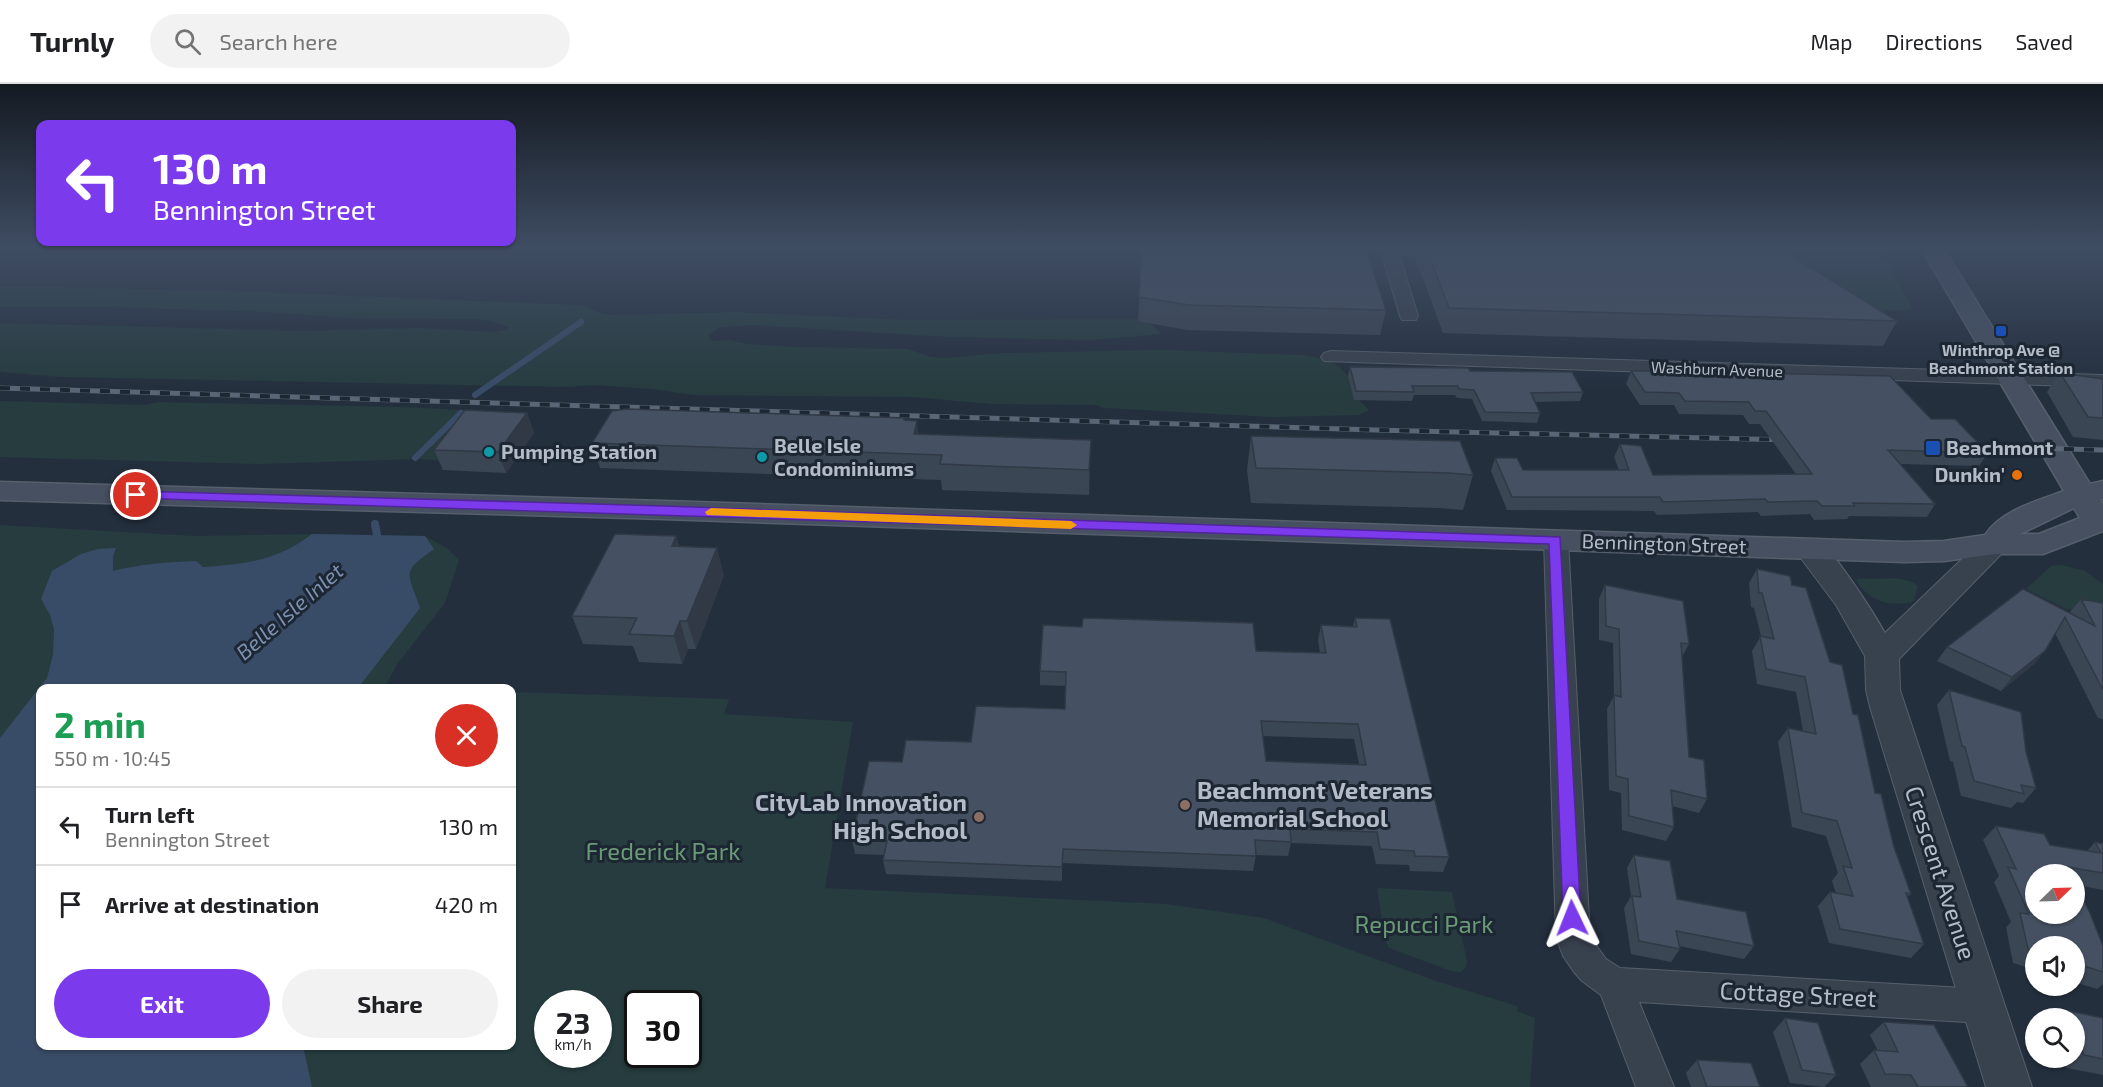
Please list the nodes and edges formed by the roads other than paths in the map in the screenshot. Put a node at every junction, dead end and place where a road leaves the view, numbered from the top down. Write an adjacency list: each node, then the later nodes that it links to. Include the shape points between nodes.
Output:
1 (1403, 295): 3 (street)
2 (1960, 295): 5 (main road)
3 (1410, 315)
4 (1331, 357): 5 (street, Washburn Avenue)
5 (2011, 378): 6 (street, Washburn Avenue); 8 (main road)
6 (2103, 381)
7 (0, 491): 10 (main road, Bennington Street)
8 (2092, 492): 9 (main road); 11 (main road, via 2011,525)
9 (2101, 524): 11 (main road, Bennington Street, via 2043,544)
10 (1556, 540): 12 (main road, Bennington Street); 14 (street, via 1573,937 1586,961)
11 (1996, 544): 12 (main road, Bennington Street, via 1932,552); 13 (street)
12 (1809, 549): 13 (street, Crescent Avenue, via 1849,599)
13 (1882, 656): 15 (street, Crescent Avenue, via 1883,690)
14 (1614, 984): 15 (street, Cottage Street); 16 (street)
15 (1982, 1006): 17 (street, Crescent Avenue)
16 (1655, 1087)
17 (2009, 1087)

